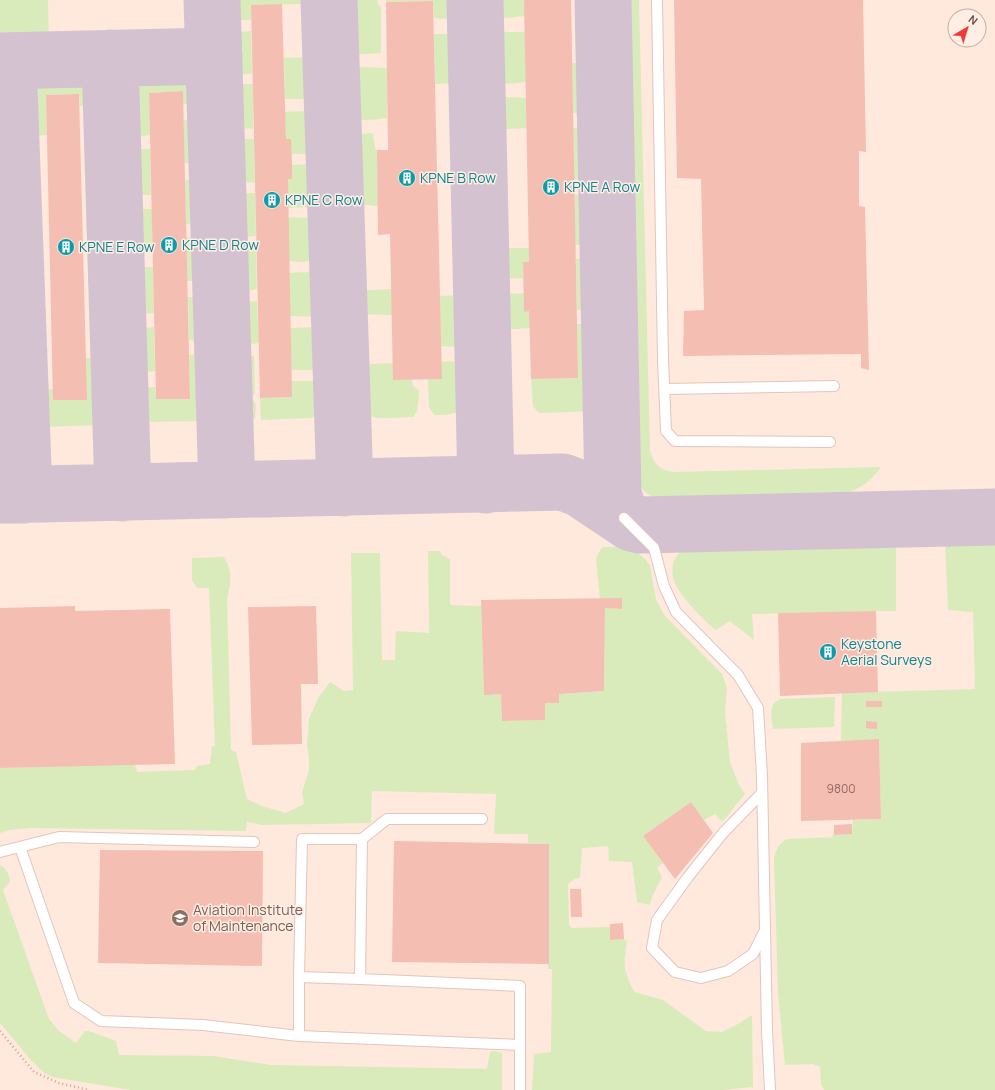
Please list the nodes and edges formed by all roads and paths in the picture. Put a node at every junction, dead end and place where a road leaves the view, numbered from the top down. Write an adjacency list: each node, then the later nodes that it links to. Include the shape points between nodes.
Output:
1 (657, 0): 3 (lane)
2 (834, 386): 3 (lane)
3 (664, 389): 4 (lane, via 666,431 675,441)
4 (830, 442)
5 (624, 518): 6 (lane, via 654,548 664,586 676,612 738,675 758,708)
6 (762, 793): 12 (lane); 12 (lane, via 723,833 657,920 652,948 675,972 701,978 728,971 753,954)
7 (482, 819): 8 (lane, via 387,819)
8 (362, 839): 13 (lane, via 302,839); 14 (lane)
9 (254, 842): 10 (lane, via 58,837)
10 (20, 847): 11 (lane); 16 (lane, via 74,1003 101,1021 203,1025)
11 (0, 852)
12 (765, 930): 20 (lane)
13 (299, 976): 14 (lane); 16 (lane)
14 (360, 979): 17 (lane, via 520,986)
15 (0, 1031): 18 (path, via 34,1072 59,1083)
16 (299, 1036): 17 (lane)
17 (520, 1045): 19 (lane)
18 (89, 1090)
19 (520, 1090)
20 (770, 1090)

